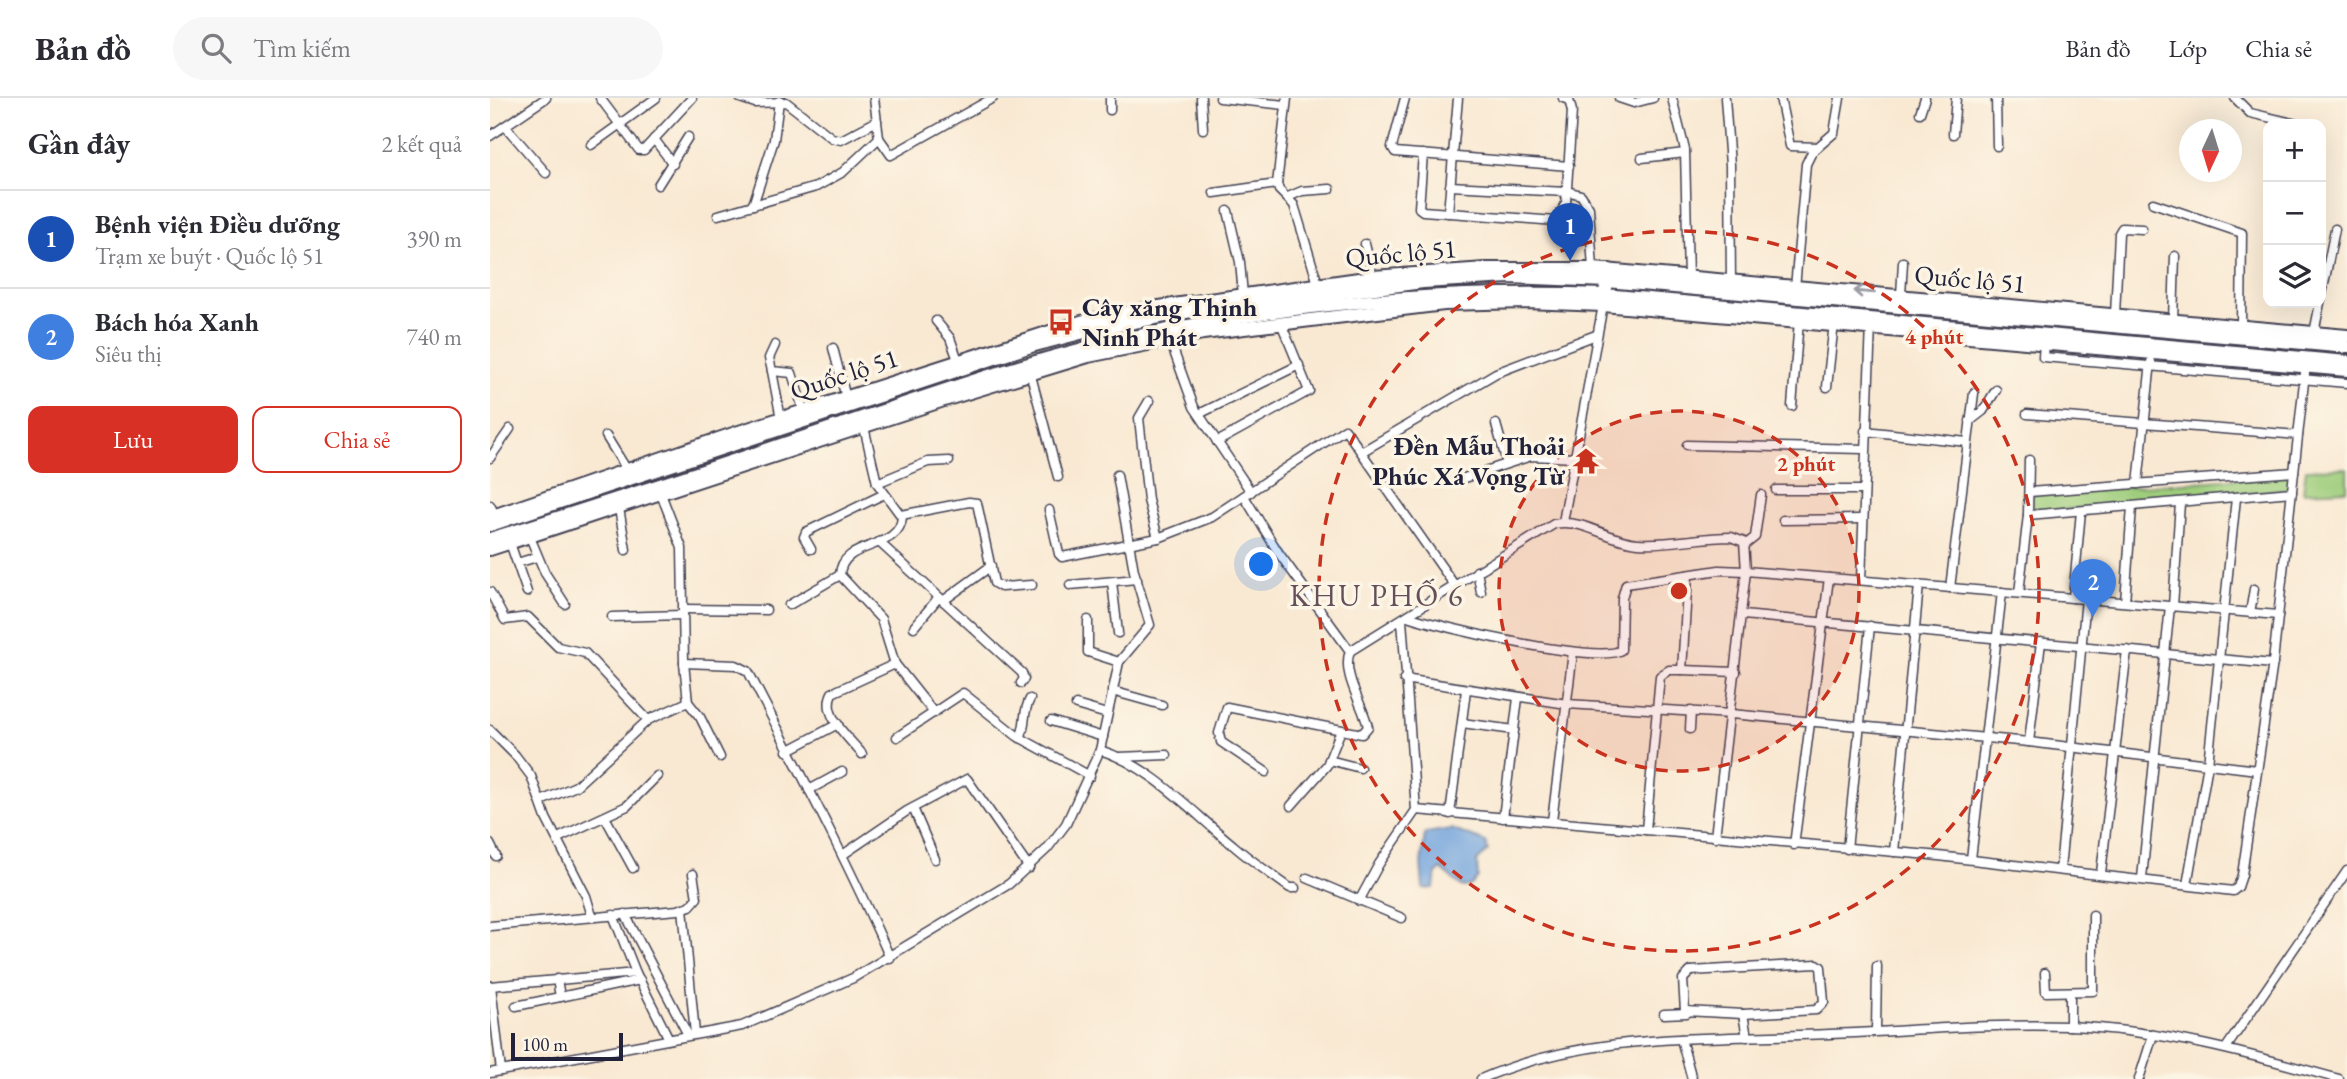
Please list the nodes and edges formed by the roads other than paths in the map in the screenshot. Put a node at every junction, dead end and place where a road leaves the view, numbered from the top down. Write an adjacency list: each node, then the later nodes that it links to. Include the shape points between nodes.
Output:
1 (546, 98): 31 (street)
2 (600, 98): 30 (street)
3 (656, 98): 30 (street)
4 (692, 98): 37 (street)
5 (740, 98): 24 (street, via 755,103)
6 (874, 98): 29 (street)
7 (993, 98): 36 (street, via 891,155)
8 (1110, 98): 26 (street)
9 (1201, 98): 32 (street)
10 (1220, 98): 25 (street)
11 (1405, 98): 42 (street, via 1392,150)
12 (1458, 98): 43 (street)
13 (1563, 98): 46 (street, via 1569,100 1572,111)
14 (1619, 98): 15 (street, via 1634,103)
15 (1654, 98)
16 (1672, 98): 41 (street)
17 (1725, 98): 70 (street)
18 (1780, 98): 40 (street, via 1790,146)
19 (1840, 98): 40 (street, via 1835,133)
20 (1925, 98): 27 (street)
21 (1956, 98): 33 (street)
22 (1996, 98): 39 (street)
23 (2235, 98): 28 (street, via 2250,113)
24 (779, 101): 29 (street, via 841,140); 56 (street, via 774,140)
25 (1286, 101): 48 (street)
26 (1111, 110)
27 (1920, 113)
28 (2276, 119)
29 (877, 121): 36 (street)
30 (620, 124): 37 (street, via 639,150); 38 (street)
31 (505, 126): 34 (street); 47 (street)
32 (1203, 130)
33 (1953, 134)
34 (490, 136)
35 (688, 137): 45 (street)
36 (879, 138): 56 (street, via 843,172 816,187)
37 (654, 139): 45 (street)
38 (591, 145)
39 (1997, 146)
40 (1818, 147): 71 (street, via 1806,164)
41 (1685, 153): 44 (street); 69 (street)
42 (1423, 154): 43 (street); 58 (street, via 1419,208)
43 (1452, 156): 46 (street); 50 (street)
44 (1642, 158)
45 (673, 164): 49 (street)
46 (1569, 166): 52 (street)
47 (546, 173)
48 (1277, 184): 53 (street); 54 (street)
49 (658, 186)
50 (1450, 186): 52 (street); 58 (street)
51 (1330, 189): 54 (street)
52 (1567, 191): 58 (street, via 1564,211 1556,221); 65 (street, via 1581,195 1588,208)
53 (1214, 193)
54 (1288, 197): 75 (street)
55 (2153, 203): 86 (street, via 2242,233)
56 (753, 205): 59 (street)
57 (1227, 211): 72 (street)
58 (1448, 213)
59 (718, 215)
60 (2142, 229): 79 (street, via 2122,228 2119,233)
61 (2335, 229): 66 (street)
62 (1365, 244): 68 (street)
63 (2175, 256): 82 (street)
64 (1903, 262): 73 (street)
65 (1593, 269): 67 (main road, Quốc lộ 51); 68 (main road, Quốc lộ 51, via 1485,269)
66 (2326, 272)
67 (1608, 275): 69 (main road, Quốc lộ 51); 74 (main road); 75 (main road, Quốc lộ 51, via 1463,279)
68 (1373, 278): 75 (main road, Quốc lộ 51)
69 (1688, 283): 70 (main road, Quốc lộ 51)
70 (1731, 287): 71 (main road, Quốc lộ 51)
71 (1795, 292): 73 (main road, Quốc lộ 51, one-way to 71); 78 (main road, Quốc lộ 51)
72 (1243, 295): 75 (main road, Quốc lộ 51); 76 (main road, Quốc lộ 51)
73 (1901, 295): 78 (main road, Quốc lộ 51)
74 (1604, 300): 75 (main road, Quốc lộ 51, via 1466,293); 81 (main road, Quốc lộ 51); 85 (main road, Quốc lộ 51); 89 (street)
75 (1320, 301): 76 (main road, Quốc lộ 51); 83 (main road, Quốc lộ 51); 88 (main road, Quốc lộ 51)
76 (1215, 304): 95 (main road, Quốc lộ 51, via 1081,322); 108 (main road, Quốc lộ 51, via 1085,331)
77 (2319, 308): 87 (street)
78 (2064, 315): 79 (main road, Quốc lộ 51); 86 (main road, Quốc lộ 51)
79 (2115, 315): 82 (main road, Quốc lộ 51)
80 (936, 321): 95 (street, via 950,338)
81 (1799, 321): 84 (main road, Quốc lộ 51); 109 (street)
82 (2173, 321): 86 (main road, Quốc lộ 51)
83 (1281, 323): 88 (main road, Quốc lộ 51); 97 (street)
84 (1834, 323): 85 (main road, Quốc lộ 51); 104 (street)
85 (1872, 323): 91 (main road, Quốc lộ 51); 99 (main road, Quốc lộ 51); 119 (street)
86 (2241, 332): 87 (main road, Quốc lộ 51); 90 (main road, Quốc lộ 51)
87 (2314, 333): 90 (main road, Quốc lộ 51)
88 (1168, 334): 100 (main road, Quốc lộ 51); 111 (street)
89 (1595, 335): 127 (street, via 1486,378); 129 (street)
90 (2344, 341)
91 (2044, 342): 94 (main road, Quốc lộ 51); 98 (street, via 2043,357)
92 (775, 345): 102 (street, via 769,358)
93 (833, 348): 108 (street)
94 (2152, 352): 98 (street); 99 (main road, Quốc lộ 51)
95 (958, 360): 108 (main road, Quốc lộ 51)
96 (2347, 362): 99 (main road, Quốc lộ 51)
97 (1299, 365): 111 (street); 122 (street, via 1309,391)
98 (2150, 366): 99 (street); 116 (street)
99 (2306, 368): 101 (main road, Quốc lộ 51); 103 (street); 120 (street)
100 (1029, 369): 115 (main road, Quốc lộ 51); 138 (street)
101 (2347, 370)
102 (772, 371): 110 (street, via 792,373); 113 (street)
103 (2347, 383)
104 (1826, 387)
105 (1996, 390): 114 (street, via 1983,411)
106 (1974, 393): 114 (street)
107 (1149, 401): 163 (street, via 1139,418 1148,500)
108 (847, 402): 110 (main road, Quốc lộ 51); 125 (main road, Quốc lộ 51)
109 (1793, 406)
110 (804, 412): 113 (main road, Quốc lộ 51)
111 (1199, 414): 122 (street)
112 (2027, 414): 116 (street)
113 (781, 419): 125 (main road, Quốc lộ 51)
114 (1970, 421): 123 (street)
115 (866, 422): 137 (main road, Quốc lộ 51); 140 (street)
116 (2145, 423): 120 (street); 141 (street)
117 (1496, 424): 132 (street)
118 (510, 429): 128 (street)
119 (1865, 431): 123 (street); 126 (street)
120 (2298, 435): 135 (street)
121 (606, 436): 134 (street)
122 (1217, 442): 148 (street)
123 (1967, 442): 187 (street)
124 (1687, 444): 126 (street)
125 (710, 447): 133 (main road, Quốc lộ 51)
126 (1864, 449): 142 (street)
127 (1363, 451): 148 (street, via 1343,429); 186 (street)
128 (490, 458)
129 (1576, 458): 132 (street, via 1537,455); 161 (street)
130 (2029, 460): 144 (street)
131 (949, 461): 140 (street, via 928,462)
132 (1507, 463): 139 (street)
133 (661, 464): 134 (main road, Quốc lộ 51); 157 (main road, Quốc lộ 51)
134 (627, 470): 157 (main road, Quốc lộ 51)
135 (2294, 472): 141 (street); 145 (street)
136 (1117, 475): 167 (street)
137 (701, 476): 146 (main road, Quốc lộ 51); 164 (main road, Quốc lộ 51)
138 (1058, 477)
139 (1455, 481)
140 (877, 483): 147 (street)
141 (2138, 484): 144 (street)
142 (1863, 490): 143 (street); 159 (street)
143 (1776, 491)
144 (2029, 492): 158 (street)
145 (2292, 492): 150 (street); 206 (street)
146 (661, 494): 153 (main road, Quốc lộ 51); 203 (street, via 682,548)
147 (884, 494): 156 (street); 171 (street, via 806,532)
148 (1248, 494): 163 (street, via 1212,517); 219 (street, via 1278,552)
149 (1761, 495): 168 (street, via 1755,537)
150 (2236, 498): 151 (street); 202 (street)
151 (2180, 503): 152 (street); 200 (street)
152 (2132, 507): 155 (street); 197 (street)
153 (619, 508): 162 (main road, Quốc lộ 51); 170 (street)
154 (1049, 510): 167 (street, via 1060,556)
155 (2081, 511): 158 (street); 194 (street)
156 (901, 515): 165 (street, via 900,531); 174 (street, via 977,503)
157 (491, 516)
158 (2028, 516): 193 (street)
159 (1862, 519): 160 (street); 181 (street)
160 (1783, 520)
161 (1563, 522): 168 (street, via 1634,543 1731,537 1740,538); 175 (street)
162 (530, 537): 166 (main road, Quốc lộ 51); 172 (street)
163 (1158, 538): 167 (street)
164 (490, 539)
165 (879, 542): 177 (street, via 849,556); 195 (street)
166 (510, 543): 169 (main road, Quốc lộ 51); 173 (street)
167 (1129, 545): 180 (street)
168 (1745, 545): 176 (street)
169 (490, 549)
170 (626, 550)
171 (811, 550)
172 (537, 557): 173 (street); 198 (street)
173 (517, 563): 190 (street)
174 (991, 566): 183 (street, via 998,586); 195 (street)
175 (1477, 571): 186 (street); 191 (street)
176 (1746, 571): 178 (street); 179 (street); 205 (street)
177 (840, 575): 199 (street); 225 (street, via 881,619)
178 (1688, 575): 220 (street, via 1626,584 1621,650 1608,656); 227 (street)
179 (1829, 578): 181 (street); 210 (street)
180 (1137, 579): 182 (street); 223 (street, via 1150,625)
181 (1861, 580): 185 (street)
182 (1112, 582): 184 (street); 214 (street)
183 (1032, 585)
184 (1070, 585)
185 (1919, 585): 187 (street); 213 (street)
186 (1455, 586): 208 (street)
187 (1950, 588): 192 (street)
188 (2254, 589): 204 (street)
189 (490, 592): 244 (street, via 505,620 528,617 558,648 585,653)
190 (527, 592)
191 (1481, 592)
192 (2002, 592): 193 (street); 215 (street)
193 (2019, 593): 194 (street)
194 (2073, 598): 196 (street)
195 (941, 599): 212 (street); 230 (street, via 1022,673)
196 (2087, 599): 197 (street); 217 (street)
197 (2125, 602): 200 (street)
198 (565, 604)
199 (789, 605)
200 (2172, 606): 202 (street); 221 (street)
201 (766, 610): 203 (street)
202 (2223, 610): 204 (street); 222 (street)
203 (683, 612): 207 (street); 224 (street)
204 (2250, 612): 206 (street)
205 (1743, 615): 210 (street); 228 (street)
206 (2278, 615): 226 (street)
207 (612, 617)
208 (1405, 618): 219 (street); 220 (street); 229 (street)
209 (1088, 620): 223 (street, via 1088,652)
210 (1824, 622): 211 (street); 246 (street)
211 (1870, 626): 213 (street); 249 (street)
212 (914, 627)
213 (1915, 630): 215 (street); 254 (street)
214 (1118, 633)
215 (1996, 638): 216 (street); 258 (street)
216 (2041, 642): 217 (street); 259 (street)
217 (2082, 646): 218 (street); 260 (street)
218 (2127, 650): 221 (street); 262 (street)
219 (1350, 651): 252 (street, via 1349,672 1368,727 1362,734)
220 (1573, 652): 236 (street)
221 (2166, 654): 222 (street); 268 (street)
222 (2218, 659): 226 (street); 270 (street)
223 (1119, 662): 232 (street)
224 (684, 663): 235 (street); 263 (street, via 742,666 748,671)
225 (895, 664): 241 (street); 248 (street, via 832,693 828,706)
226 (2273, 664): 272 (street)
227 (1682, 670): 228 (street); 239 (street, via 1660,676)
228 (1736, 672): 243 (street)
229 (1405, 679): 231 (street); 281 (street)
230 (1021, 683)
231 (1466, 690): 233 (street); 247 (street)
232 (1112, 691): 238 (street); 242 (street)
233 (1518, 698): 236 (street); 253 (street)
234 (1030, 699): 256 (street)
235 (688, 702): 244 (street); 266 (street)
236 (1567, 704): 239 (street); 285 (street)
237 (1076, 705): 242 (street)
238 (1162, 705)
239 (1658, 709): 240 (street); 286 (street)
240 (1691, 711): 243 (street); 250 (street)
241 (934, 713): 255 (street); 256 (street, via 963,693)
242 (1107, 714): 257 (street)
243 (1731, 714): 246 (street); 287 (street)
244 (648, 720): 278 (street, via 576,786)
245 (1051, 721): 257 (street)
246 (1810, 721): 249 (street); 290 (street)
247 (1462, 723): 253 (street); 282 (street)
248 (838, 724): 263 (street); 264 (street)
249 (1860, 726): 254 (street); 291 (street)
250 (1690, 729)
251 (490, 730): 278 (street, via 531,776)
252 (1341, 730): 269 (street); 274 (street, via 1227,707 1221,742)
253 (1514, 730): 284 (street)
254 (1906, 730): 258 (street); 292 (street)
255 (897, 737)
256 (1020, 737): 276 (street)
257 (1103, 737): 261 (street)
258 (1984, 738): 259 (street); 296 (street)
259 (2029, 742): 260 (street)
260 (2072, 747): 262 (street); 299 (street)
261 (1100, 750): 267 (street); 276 (street)
262 (2115, 750): 268 (street); 301 (street)
263 (787, 751): 277 (street)
264 (862, 754)
265 (1167, 755): 267 (street)
266 (720, 757)
267 (1119, 757): 306 (street)
268 (2157, 758): 270 (street); 304 (street)
269 (1329, 760): 271 (street); 279 (street)
270 (2208, 764): 272 (street); 305 (street)
271 (1360, 768)
272 (2257, 770): 305 (street, via 2238,887 2233,891)
273 (842, 772): 277 (street)
274 (1266, 772)
275 (657, 776): 283 (street, via 627,806)
276 (1090, 776): 298 (street, via 1066,824)
277 (809, 790): 293 (street)
278 (541, 802): 288 (street)
279 (1291, 806)
280 (913, 808): 293 (street); 295 (street); 298 (street, via 967,779)
281 (1416, 810): 282 (street); 307 (street)
282 (1450, 814): 284 (street)
283 (605, 817): 288 (street); 297 (street)
284 (1503, 818): 285 (street)
285 (1552, 821): 286 (street)
286 (1646, 830): 287 (street)
287 (1715, 837): 290 (street)
288 (558, 838): 312 (street)
289 (490, 844): 294 (street)
290 (1794, 845): 291 (street)
291 (1847, 849): 292 (street)
292 (1894, 852): 296 (street)
293 (844, 853): 315 (street)
294 (496, 856)
295 (935, 859)
296 (1971, 859): 299 (street)
297 (632, 868)
298 (1029, 868): 315 (street)
299 (2060, 869): 301 (street)
300 (2347, 871): 334 (street)
301 (2101, 873): 304 (street)
302 (693, 874): 308 (street, via 696,898)
303 (1307, 878): 307 (street)
304 (2142, 878): 305 (street)
305 (2187, 885)
306 (1295, 888)
307 (1360, 901): 313 (street)
308 (683, 908): 309 (street); 329 (street)
309 (625, 914): 310 (street); 329 (street)
310 (613, 915): 312 (street); 318 (street)
311 (2094, 915): 321 (street, via 2094,987 2089,993)
312 (592, 916): 314 (street)
313 (1402, 918)
314 (490, 926)
315 (890, 958): 329 (street, via 787,1009 742,1026)
316 (1877, 966): 328 (street)
317 (2045, 973): 321 (street, via 2046,992)
318 (638, 976): 319 (street); 322 (street); 332 (street)
319 (557, 979): 320 (street); 322 (street)
320 (490, 986): 335 (street)
321 (2070, 993): 327 (street)
322 (560, 997): 323 (street)
323 (516, 1006)
324 (1687, 1013): 325 (street); 326 (street); 326 (street, via 1683,979 1691,971 1821,967 1824,1002 1819,1007)
325 (1664, 1014)
326 (1743, 1014): 331 (street)
327 (2070, 1026): 328 (street); 330 (street)
328 (1876, 1031): 331 (street)
329 (691, 1035): 332 (street)
330 (2154, 1035): 334 (street); 339 (street)
331 (1747, 1037): 333 (street)
332 (669, 1039): 335 (street)
333 (1681, 1039): 337 (street, via 1576,1049); 338 (street)
334 (2226, 1048): 340 (street)
335 (501, 1071): 336 (street)
336 (490, 1073)
337 (1481, 1079)
338 (1692, 1079)
339 (2139, 1079)
340 (2339, 1079)

